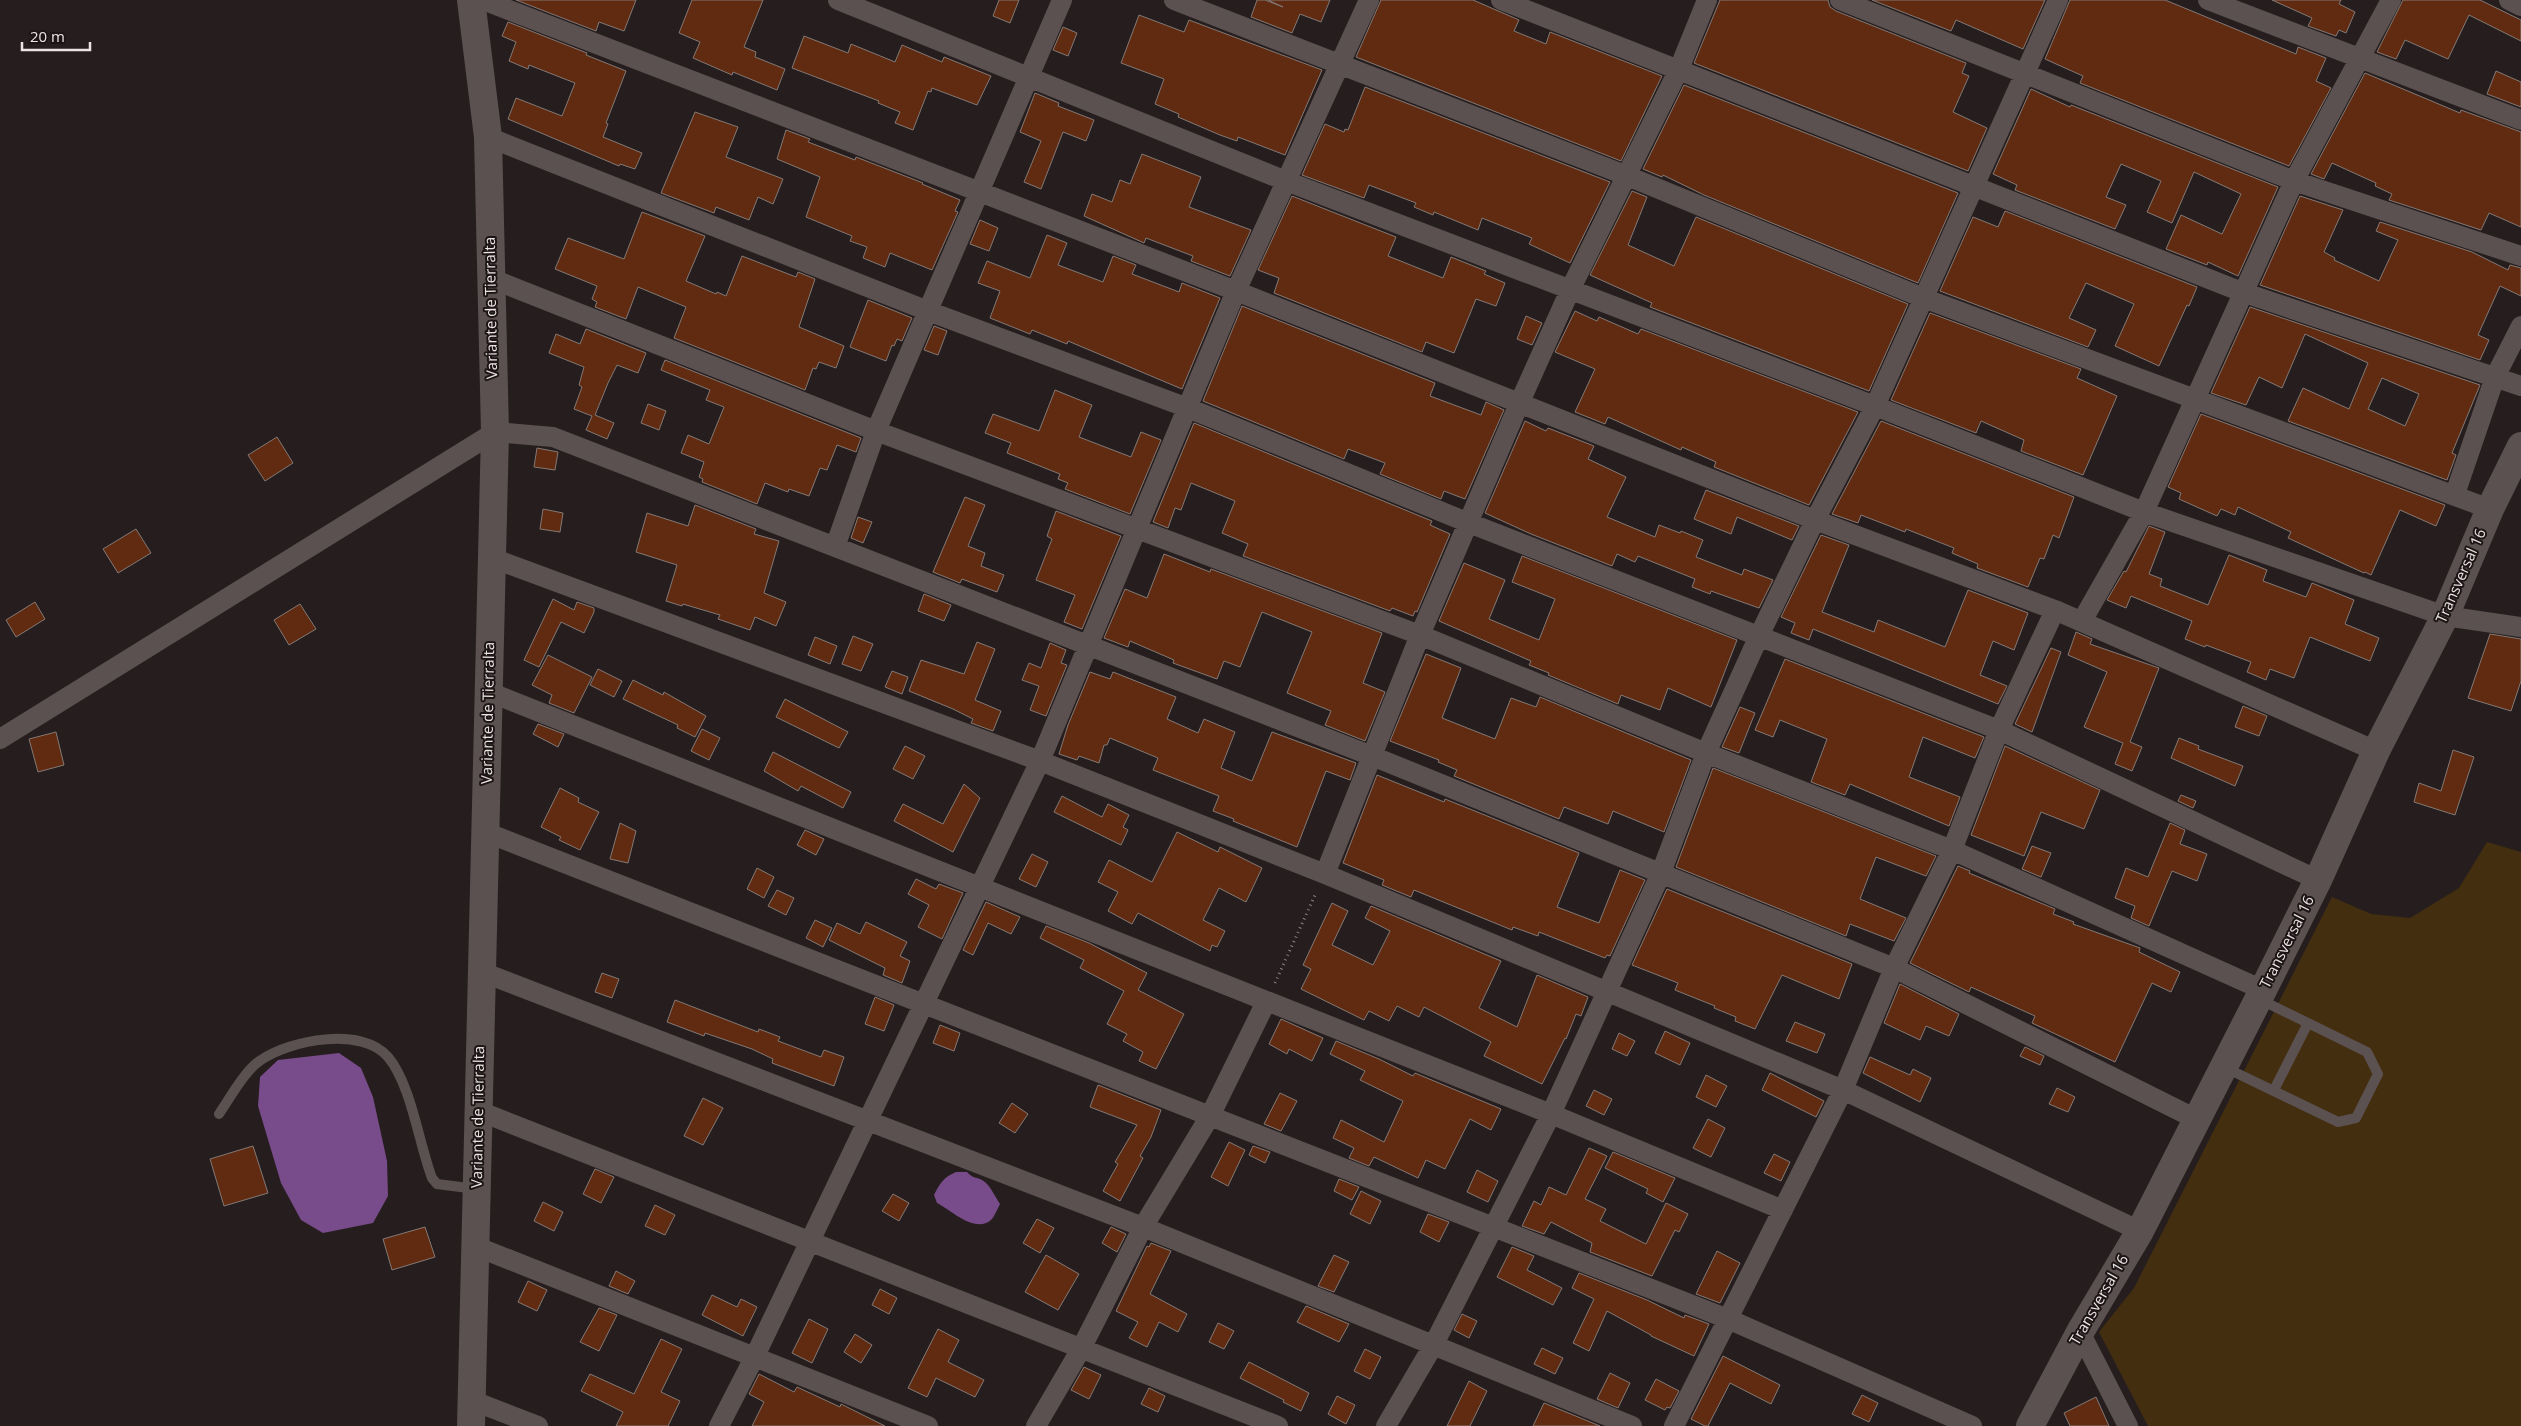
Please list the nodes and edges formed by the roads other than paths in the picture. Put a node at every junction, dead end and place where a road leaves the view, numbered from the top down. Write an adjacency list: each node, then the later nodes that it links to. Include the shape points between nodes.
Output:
1 (471, 0): 21 (main road, Variante de Tierralta)
2 (483, 0): 26 (street)
3 (838, 0): 19 (street)
4 (1062, 0): 19 (street)
5 (1174, 0): 16 (street)
6 (1369, 0): 16 (street)
7 (1501, 0): 17 (street)
8 (1708, 0): 17 (street)
9 (1840, 0): 18 (street)
10 (2058, 0): 18 (street)
11 (2208, 0): 15 (street)
12 (2391, 0): 15 (street)
13 (2509, 0): 14 (street)
14 (2521, 6)
15 (2359, 58): 20 (street); 24 (street)
16 (1341, 65): 22 (street); 23 (street)
17 (1679, 69): 22 (street); 25 (street)
18 (2026, 75): 24 (street); 25 (street)
19 (1028, 76): 23 (street); 26 (street)
20 (2521, 120)
21 (488, 137): 28 (main road, Variante de Tierralta); 33 (street)
22 (1625, 175): 29 (street); 32 (street)
23 (1286, 181): 29 (street); 30 (street)
24 (2294, 181): 27 (street); 31 (street)
25 (1975, 188): 31 (street); 32 (street)
26 (978, 191): 30 (street); 33 (street)
27 (2521, 256)
28 (490, 278): 41 (street); 42 (main road, Variante de Tierralta)
29 (1571, 288): 38 (street); 39 (street)
30 (1236, 291): 38 (street); 40 (street)
31 (2242, 292): 35 (street); 37 (street)
32 (1926, 298): 37 (street); 39 (street)
33 (928, 311): 40 (street); 41 (street)
34 (2521, 326): 35 (street)
35 (2495, 377): 36 (street); 44 (street)
36 (2521, 386)
37 (2194, 400): 44 (street); 46 (street)
38 (1519, 404): 47 (street); 48 (street)
39 (1875, 406): 46 (street); 47 (street)
40 (1188, 408): 48 (street); 49 (street)
41 (876, 431): 49 (street); 50 (street)
42 (495, 432): 50 (street, via 553,438); 51 (main road, Variante de Tierralta); 61 (street)
43 (2521, 446): 45 (main road, Transversal 16)
44 (2455, 494): 45 (street)
45 (2490, 509): 53 (main road, Transversal 16)
46 (2144, 512): 53 (street); 54 (street)
47 (1815, 520): 52 (street); 57 (street)
48 (1469, 523): 56 (street); 57 (street)
49 (1138, 530): 56 (street); 58 (street)
50 (835, 546): 58 (street)
51 (492, 558): 59 (main road, Variante de Tierralta); 65 (street)
52 (2055, 610): 54 (street); 60 (street)
53 (2445, 616): 55 (street); 62 (main road, Transversal 16)
54 (2082, 621): 62 (street)
55 (2521, 627)
56 (1420, 635): 63 (street); 64 (street)
57 (1759, 636): 60 (street); 63 (street)
58 (1088, 647): 64 (street); 65 (street)
59 (488, 692): 66 (main road, Variante de Tierralta); 71 (street)
60 (1998, 730): 67 (street); 70 (street)
61 (0, 739)
62 (2376, 751): 70 (main road, Transversal 16)
63 (1706, 754): 67 (street); 68 (street)
64 (1372, 756): 68 (street); 69 (street)
65 (1040, 761): 69 (street); 71 (street)
66 (485, 832): 73 (main road, Variante de Tierralta); 77 (street)
67 (1952, 850): 72 (street); 75 (street)
68 (1662, 873): 72 (street); 74 (street)
69 (1325, 874): 74 (street)
70 (2318, 880): 75 (main road, Transversal 16)
71 (978, 887): 76 (street); 77 (street)
72 (1894, 968): 80 (street); 86 (street)
73 (482, 972): 82 (main road, Variante de Tierralta); 87 (street)
74 (1608, 991): 80 (street); 84 (street)
75 (2260, 994): 78 (lane); 79 (main road, Transversal 16)
76 (1266, 1002): 84 (street); 85 (street)
77 (923, 1004): 85 (street); 87 (street)
78 (2308, 1023): 81 (lane); 81 (lane, via 2368,1052 2378,1074 2356,1118 2338,1122)
79 (2224, 1066): 81 (lane); 86 (main road, Transversal 16)
80 (1843, 1090): 89 (street); 92 (street)
81 (2274, 1090)
82 (479, 1111): 88 (main road, Variante de Tierralta); 93 (street)
83 (219, 1114): 88 (lane, via 254,1066 278,1051 327,1039 365,1041 377,1046 389,1058 401,1081 432,1178 438,1184)
84 (1551, 1114): 89 (street); 90 (street)
85 (1210, 1116): 90 (street); 91 (street)
86 (2196, 1120): 92 (main road, Transversal 16)
87 (866, 1122): 91 (street); 93 (street)
88 (477, 1189): 94 (main road, Variante de Tierralta)
89 (1783, 1210): 95 (street)
90 (1492, 1226): 95 (street); 97 (street)
91 (1144, 1228): 97 (street); 98 (street)
92 (2140, 1231): 96 (main road, Transversal 16)
93 (809, 1242): 98 (street); 99 (street)
94 (475, 1246): 99 (street); 100 (main road, Variante de Tierralta)
95 (1728, 1319): 108 (street); 109 (street)
96 (2080, 1332): 110 (main road, Transversal 16); 111 (street)
97 (1434, 1344): 106 (street); 107 (street)
98 (1081, 1348): 104 (street); 105 (street)
99 (754, 1358): 102 (street); 103 (street)
100 (471, 1413): 101 (street)
101 (538, 1426)
102 (719, 1426)
103 (928, 1426)
104 (1036, 1426)
105 (1278, 1426)
106 (1386, 1426)
107 (1632, 1426)
108 (1674, 1426)
109 (1972, 1426)
110 (2030, 1426)
111 (2128, 1426)

